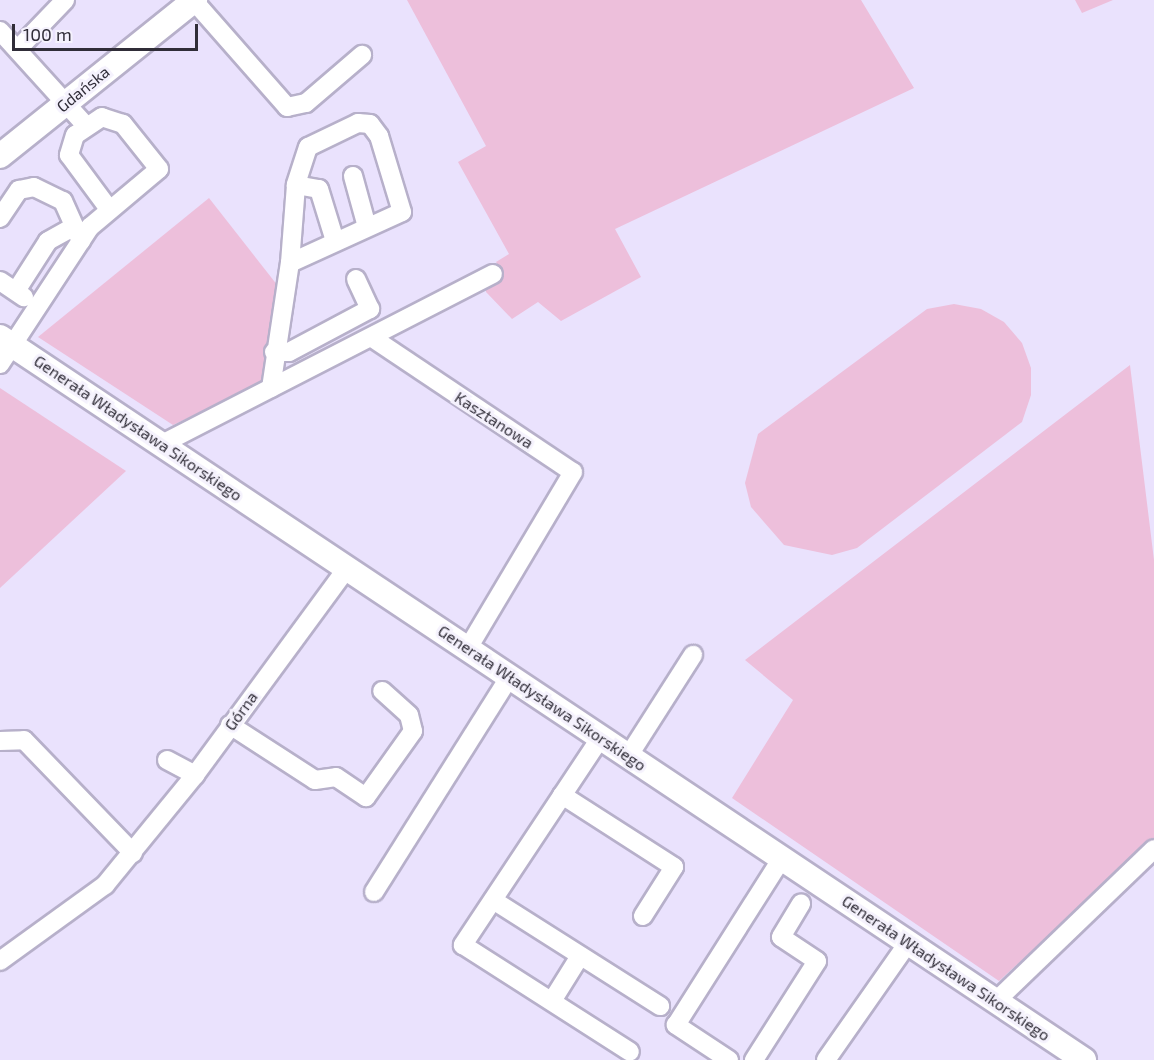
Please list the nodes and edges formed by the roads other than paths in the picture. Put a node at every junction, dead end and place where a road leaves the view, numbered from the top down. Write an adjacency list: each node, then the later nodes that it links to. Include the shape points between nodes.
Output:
1 (65, 0): 4 (street)
2 (194, 0): 5 (street, via 287,107 306,103); 6 (main road, Gdańska)
3 (0, 31): 4 (street)
4 (18, 49): 6 (street)
5 (362, 55)
6 (67, 102): 7 (street); 8 (main road, Gdańska)
7 (86, 126): 11 (street, via 72,141 70,161); 11 (street, via 102,117 118,121 159,169)
8 (0, 156)
9 (353, 176): 14 (street)
10 (296, 184): 14 (street, via 308,147 358,123 370,124 380,136 402,212); 15 (street, via 319,189); 16 (street)
11 (109, 209): 13 (street)
12 (0, 218): 13 (street, via 19,190 39,189 56,195)
13 (73, 227): 20 (street, via 48,241); 21 (street)
14 (367, 227): 15 (street)
15 (335, 242): 16 (street)
16 (290, 263): 24 (street)
17 (494, 274): 22 (street)
18 (356, 279): 24 (street, via 370,309 289,352)
19 (0, 281): 20 (street)
20 (16, 291): 21 (street)
21 (38, 306): 23 (street)
22 (374, 339): 25 (street); 28 (street, Kasztanowa, via 570,468 573,478 551,517)
23 (4, 349): 26 (main road, Generała Władysława Sikorskiego)
24 (274, 352): 25 (street)
25 (271, 388): 26 (street)
26 (162, 444): 27 (main road, Generała Władysława Sikorskiego)
27 (347, 568): 28 (main road, Generała Władysława Sikorskiego); 32 (street, Górna)
28 (468, 648): 30 (main road, Generała Władysława Sikorskiego)
29 (693, 655): 35 (street)
30 (510, 676): 33 (main road, Generała Władysława Sikorskiego); 42 (street)
31 (382, 692): 32 (street, via 409,715 413,731 366,797 336,777 315,780)
32 (230, 725): 37 (street, Górna)
33 (601, 737): 35 (main road, Generała Władysława Sikorskiego); 38 (street)
34 (0, 741): 40 (street, via 24,740)
35 (629, 755): 41 (main road, Generała Władysława Sikorskiego)
36 (167, 760): 37 (street)
37 (195, 775): 40 (street, Górna)
38 (562, 795): 43 (street); 45 (street, via 674,867)
39 (1154, 849): 50 (street)
40 (133, 853): 48 (street, Górna, via 76,909)
41 (782, 858): 46 (main road, Generała Władysława Sikorskiego); 53 (street, via 676,1025)
42 (375, 892)
43 (493, 900): 47 (street); 49 (street, via 463,945)
44 (801, 904): 54 (street, via 781,937 817,961)
45 (643, 916)
46 (908, 943): 50 (main road, Generała Władysława Sikorskiego); 55 (street)
47 (580, 956): 49 (street); 51 (street)
48 (0, 961)
49 (552, 1001): 52 (street)
50 (996, 1001): 56 (main road, Generała Władysława Sikorskiego)
51 (660, 1006)
52 (630, 1052)
53 (729, 1060)
54 (754, 1060)
55 (826, 1060)
56 (1084, 1060)

